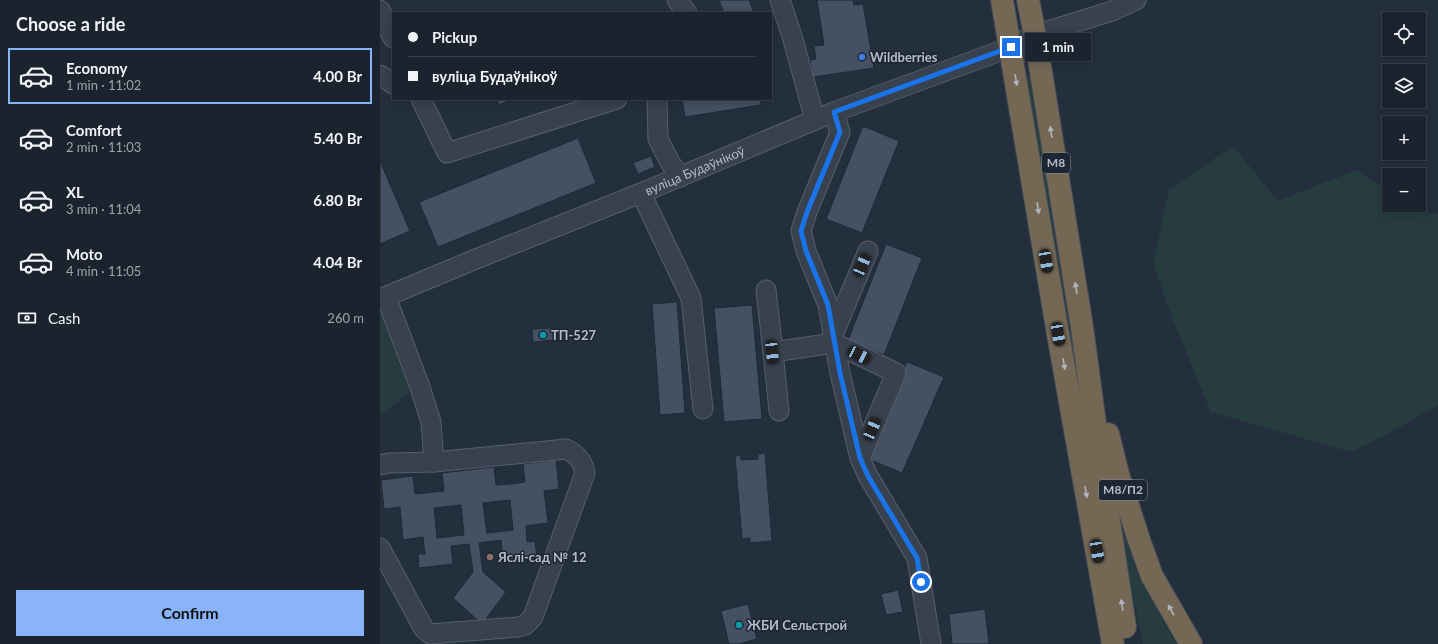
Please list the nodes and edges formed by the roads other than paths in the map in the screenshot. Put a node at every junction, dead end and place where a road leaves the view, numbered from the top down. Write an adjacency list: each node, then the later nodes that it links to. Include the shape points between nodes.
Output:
1 (677, 0): 7 (street)
2 (780, 0): 17 (street)
3 (1002, 0): 10 (highway, М8)
4 (1028, 0): 8 (highway, М8)
5 (1136, 0): 8 (street, вуліца Будаўнікоў, via 1112,11)
6 (380, 10): 9 (street)
7 (686, 12)
8 (1036, 35): 10 (street, вуліца Будаўнікоў); 23 (highway, М8, one-way to 8)
9 (392, 36)
10 (1011, 47): 16 (street, вуліца Будаўнікоў); 33 (highway, М8, one-way to 33, via 1058,334)
11 (380, 75): 12 (street)
12 (392, 83)
13 (614, 100): 15 (street, via 446,153)
14 (657, 100): 18 (street, via 658,139)
15 (420, 101)
16 (834, 112): 17 (street, вуліца Будаўнікоў); 24 (street, via 840,132 801,231 806,251 828,305)
17 (815, 120): 18 (street, вуліца Будаўнікоў)
18 (680, 177): 19 (street, вуліца Будаўнікоў)
19 (641, 193): 22 (street, вуліца Будаўнікоў); 26 (street, via 691,298)
20 (868, 251): 24 (street)
21 (766, 290): 25 (street)
22 (383, 298): 29 (street, via 420,387 431,422)
23 (1082, 327): 34 (highway, М8, one-way to 23); 35 (highway, М8/П2, one-way to 23, via 1152,576 1138,540 1118,474)
24 (834, 339): 25 (street); 28 (street); 28 (street, via 896,373)
25 (772, 352): 27 (street)
26 (703, 409)
27 (779, 411)
28 (860, 458): 32 (street, via 917,558)
29 (434, 462): 30 (street); 31 (street, via 566,449 577,456 584,465 585,473 581,486 533,617 525,625 518,627 430,634 424,629)
30 (380, 465)
31 (380, 548)
32 (931, 644)
33 (1113, 644)
34 (1128, 644)
35 (1191, 644)

